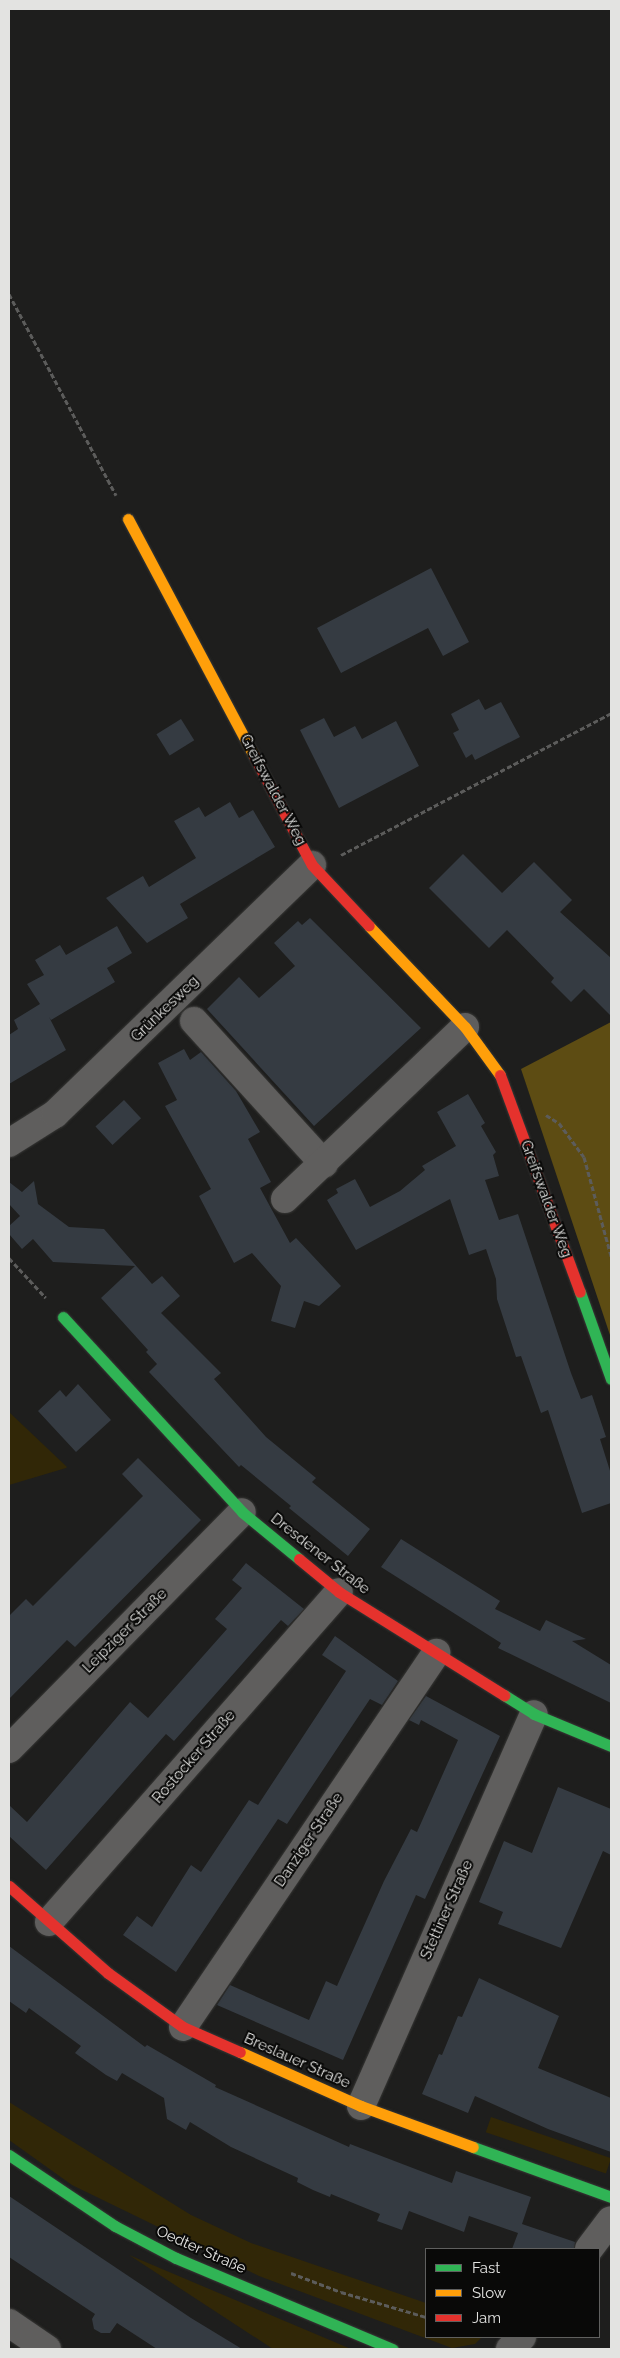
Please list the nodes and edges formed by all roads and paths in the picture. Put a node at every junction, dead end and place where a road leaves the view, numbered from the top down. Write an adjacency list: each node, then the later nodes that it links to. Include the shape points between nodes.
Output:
1 (9, 294): 2 (path)
2 (128, 519): 4 (street, Greifswalder Weg)
3 (611, 713): 4 (path, via 344,853)
4 (312, 864): 6 (street, Greifswalder Weg); 8 (street, Grünkesweg, via 56,1114)
5 (194, 1021): 9 (street)
6 (466, 1027): 7 (street, Greifswalder Weg, via 503,1080); 9 (street)
7 (510, 1100): 11 (path, via 538,1110 559,1123 584,1157); 14 (street, Greifswalder Weg)
8 (9, 1143)
9 (324, 1164): 10 (street)
10 (286, 1199)
11 (611, 1256)
12 (9, 1258): 13 (path)
13 (63, 1317): 15 (street, Dresdener Straße)
14 (611, 1379)
15 (242, 1512): 16 (street, Dresdener Straße); 20 (street, Leipziger Straße)
16 (339, 1592): 17 (street, Dresdener Straße); 22 (street, Rostocker Straße)
17 (436, 1653): 18 (street, Dresdener Straße); 23 (street, Danziger Straße)
18 (534, 1714): 19 (street, Dresdener Straße); 24 (street, Stettiner Straße)
19 (611, 1746)
20 (9, 1749)
21 (9, 1886): 22 (street, Breslauer Straße)
22 (49, 1922): 23 (street, Breslauer Straße, via 108,1973)
23 (183, 2027): 24 (street, Breslauer Straße)
24 (361, 2106): 26 (street, Breslauer Straße)
25 (9, 2155): 34 (street, Oedter Straße, via 115,2226 176,2258)
26 (611, 2197)
27 (611, 2220): 28 (street)
28 (590, 2248)
29 (287, 2272): 30 (path)
30 (425, 2317)
31 (9, 2323): 33 (street)
32 (521, 2338): 35 (street)
33 (47, 2349)
34 (393, 2349)
35 (510, 2349)

